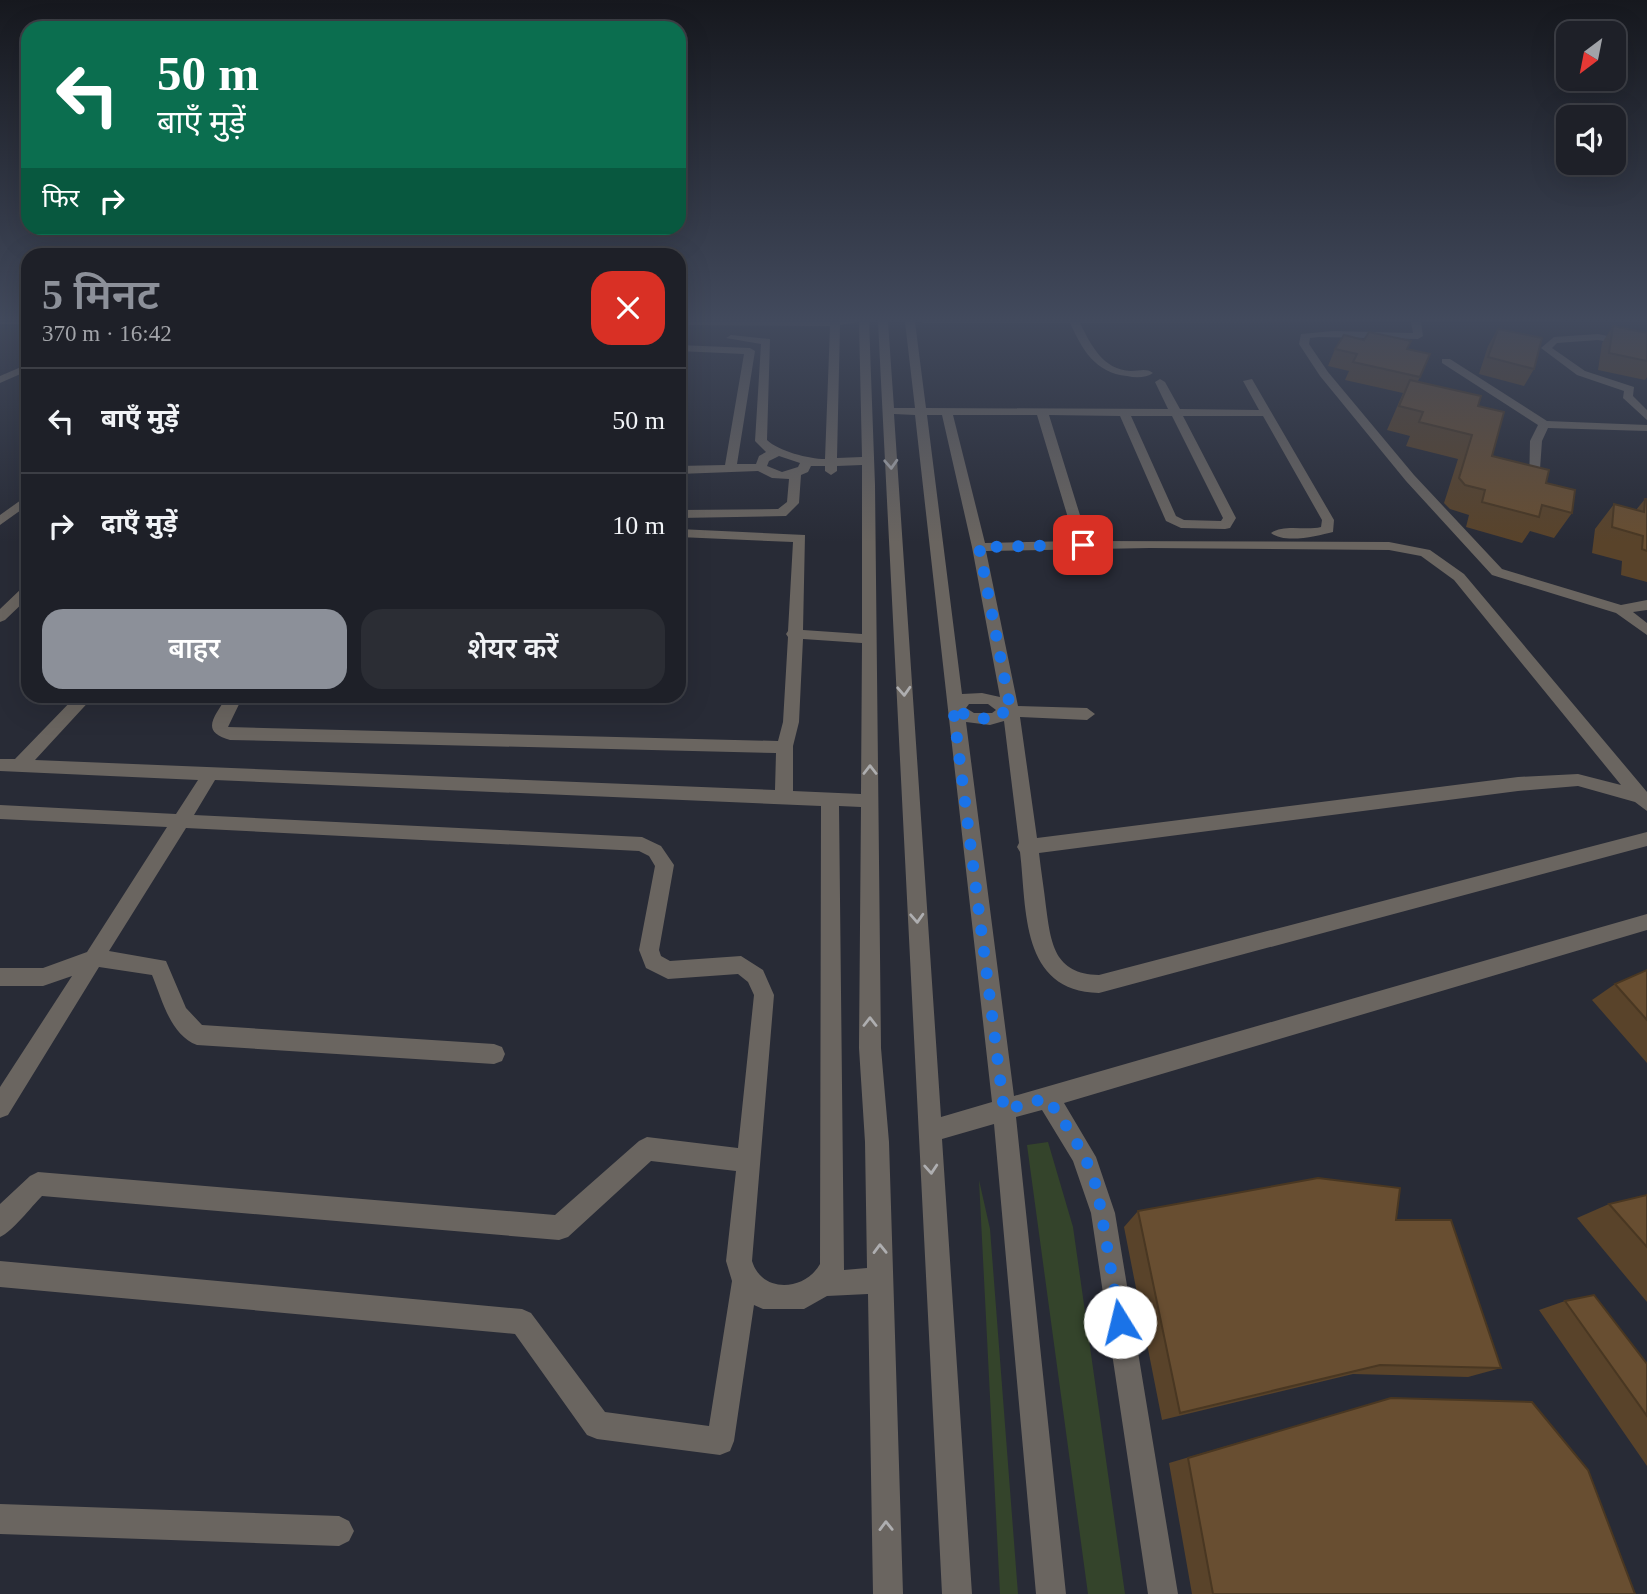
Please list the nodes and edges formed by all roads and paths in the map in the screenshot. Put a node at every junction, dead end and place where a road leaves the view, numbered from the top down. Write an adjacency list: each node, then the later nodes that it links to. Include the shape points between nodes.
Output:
1 (744, 393): 25 (street)
2 (763, 393): 22 (street, via 761,441)
3 (834, 393): 24 (street)
4 (867, 393): 27 (street)
5 (884, 393): 12 (street)
6 (917, 393): 13 (street)
7 (1166, 393): 17 (street)
8 (1256, 393): 18 (street)
9 (1340, 393): 38 (street, via 1497,572)
10 (1496, 393): 20 (street)
11 (1628, 393): 19 (street)
12 (888, 411): 13 (street); 42 (street, one-way to 42)
13 (919, 412): 14 (street); 45 (street)
14 (947, 412): 15 (street); 35 (street)
15 (1042, 412): 16 (street); 34 (street)
16 (1124, 412): 17 (street); 17 (street, via 1171,518 1181,524 1225,525 1230,518)
17 (1177, 413): 18 (street)
18 (1268, 413): 34 (street, via 1328,520 1328,529)
19 (1647, 417)
20 (1544, 424): 21 (street); 29 (street, via 1536,441)
21 (1647, 428)
22 (774, 453): 23 (street, via 763,459); 26 (street, via 794,453)
23 (761, 467): 25 (street); 26 (street, via 774,475)
24 (832, 467): 26 (street); 27 (street)
25 (730, 468): 28 (street)
26 (802, 468): 31 (street, via 793,503 780,513)
27 (868, 468): 42 (street)
28 (686, 470)
29 (1533, 483)
30 (21, 505): 32 (street)
31 (686, 514)
32 (0, 522)
33 (686, 533): 41 (street, via 800,538)
34 (1082, 539): 35 (street); 54 (street, via 1389,546 1425,553 1459,577)
35 (979, 547): 46 (street)
36 (21, 597): 39 (street)
37 (1647, 605): 38 (street)
38 (1621, 610): 40 (street)
39 (0, 617)
40 (1647, 630)
41 (793, 634): 42 (street); 48 (street, via 791,722)
42 (883, 656): 55 (street, one-way to 42); 67 (street, one-way to 67)
43 (79, 703): 50 (street)
44 (231, 703): 48 (street, via 219,724 220,730 230,734)
45 (955, 707): 46 (street, via 970,718 996,719); 66 (street)
46 (1008, 711): 47 (street); 59 (street)
47 (1087, 714)
48 (785, 746): 52 (street)
49 (0, 765): 50 (street)
50 (19, 766): 51 (street)
51 (211, 773): 52 (street); 57 (street)
52 (784, 797): 53 (street)
53 (830, 799): 55 (street); 73 (street, via 833,1266)
54 (1644, 800): 59 (street, via 1578,780 1518,784)
55 (870, 801): 71 (street, one-way to 55, via 870,1048)
56 (0, 812): 57 (street)
57 (183, 820): 61 (street); 68 (street, via 642,844 655,851 664,865 649,950 653,962 668,970 741,965 756,976 764,995)
58 (1647, 839): 59 (street, via 1099,984 1081,985 1050,964 1042,947)
59 (1026, 847)
60 (1647, 922): 64 (street)
61 (95, 958): 62 (street, via 43,977); 63 (street, via 159,967 178,1014 197,1035); 65 (street)
62 (0, 977)
63 (494, 1054)
64 (1047, 1098): 66 (street); 79 (street, via 1094,1174)
65 (0, 1107)
66 (1004, 1110): 67 (street); 78 (street)
67 (928, 1132): 77 (street, one-way to 77)
68 (749, 1161): 69 (street, via 648,1149 559,1228 38,1184); 72 (street, via 739,1261)
69 (0, 1225)
70 (0, 1274): 72 (street, via 522,1322 597,1425 720,1441)
71 (881, 1280): 73 (street); 76 (street, one-way to 71)
72 (745, 1281): 73 (street, via 763,1296 804,1296)
73 (823, 1284)
74 (0, 1520): 75 (street)
75 (339, 1531)
76 (888, 1594)
77 (957, 1594)
78 (1051, 1594)
79 (1163, 1594)

